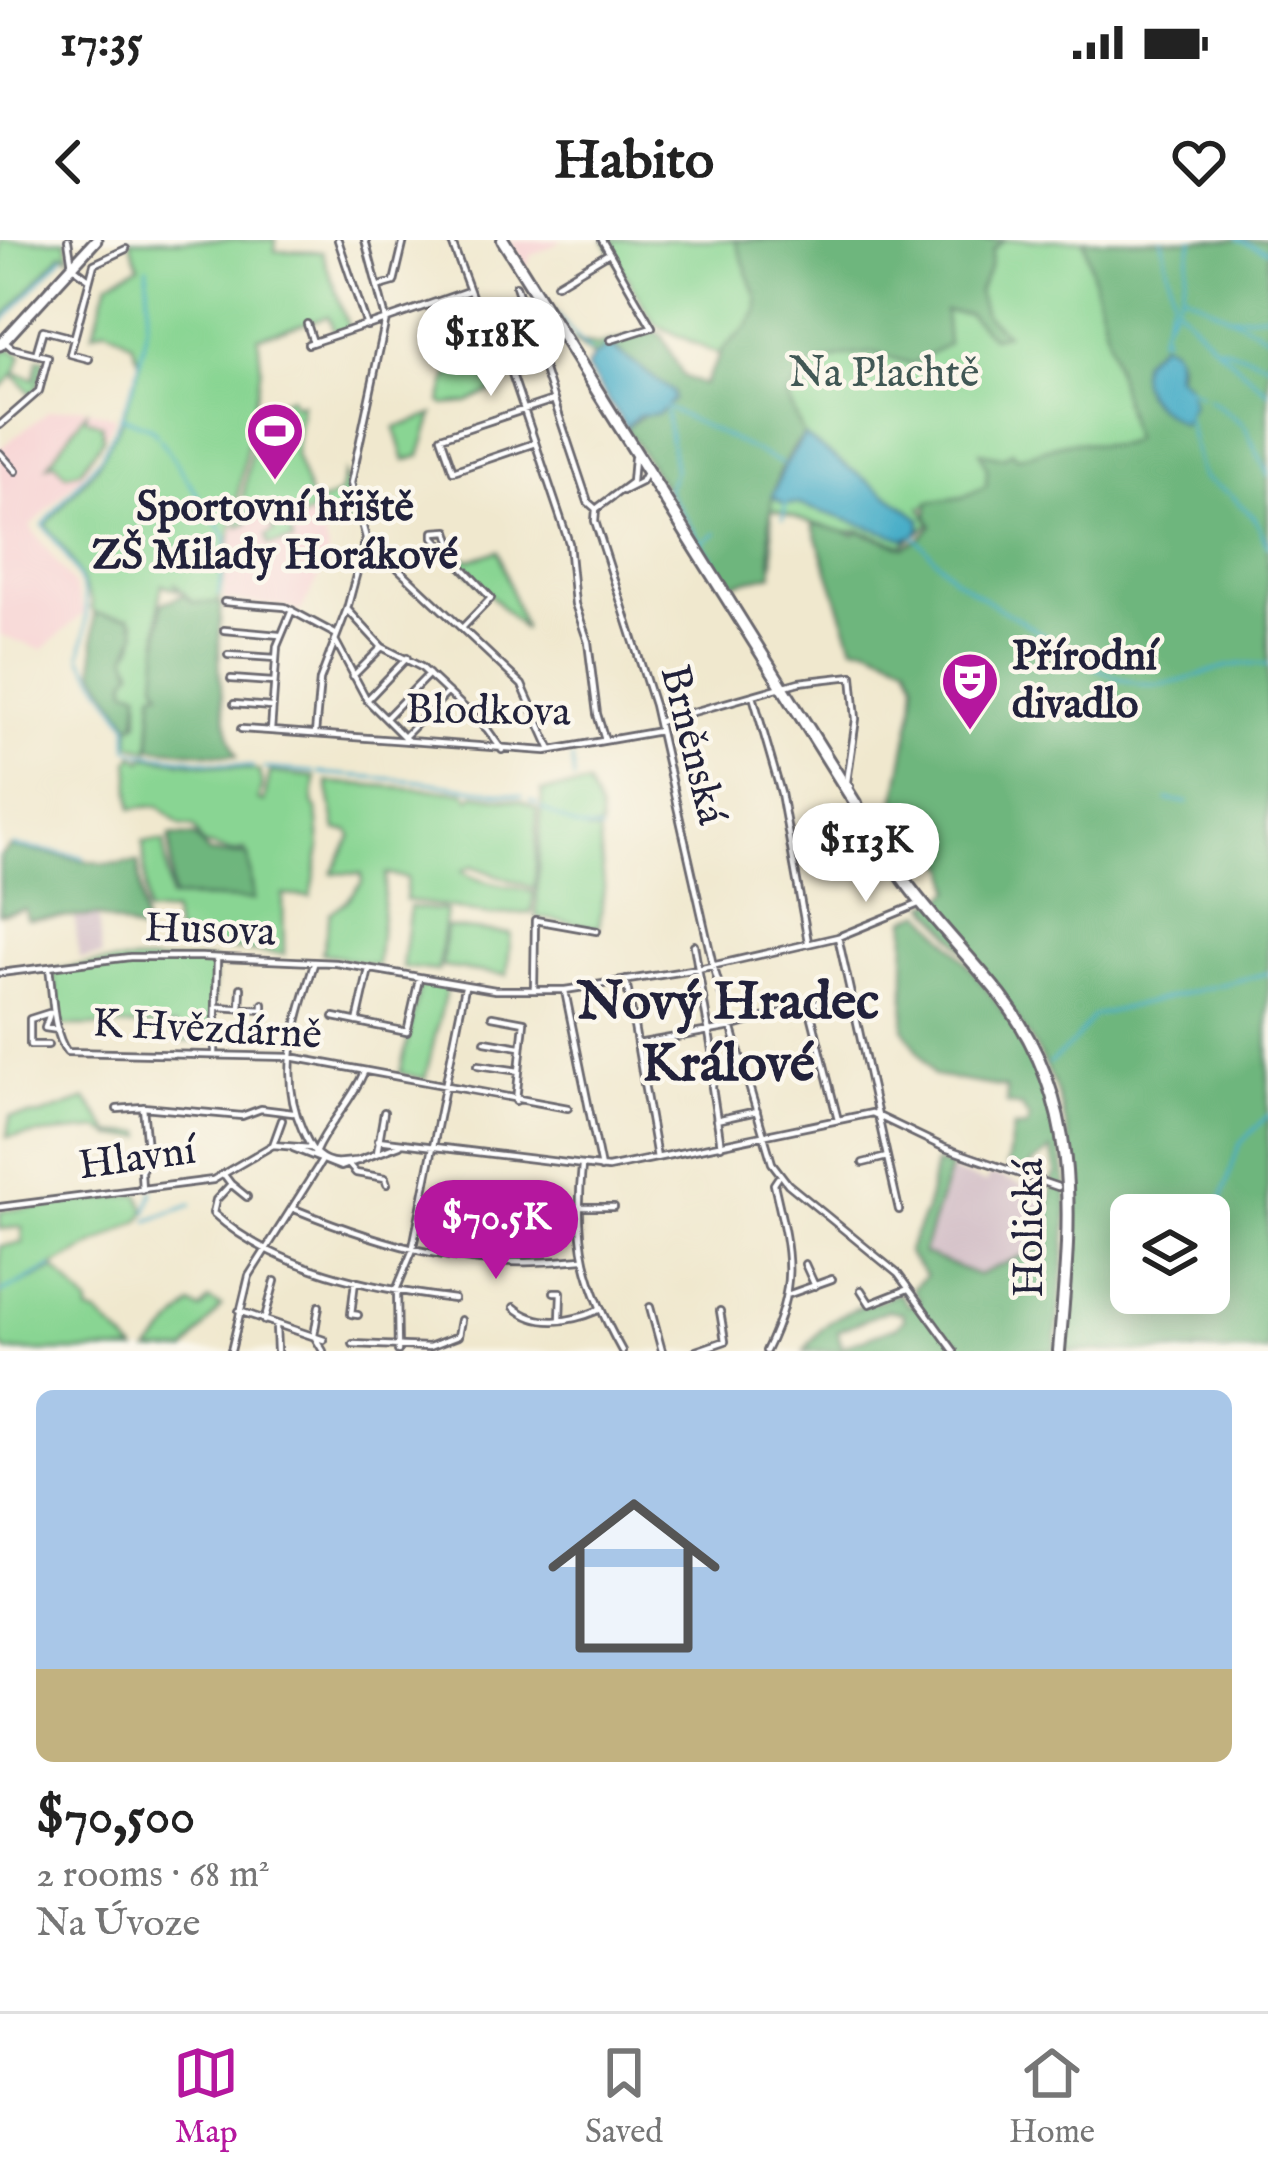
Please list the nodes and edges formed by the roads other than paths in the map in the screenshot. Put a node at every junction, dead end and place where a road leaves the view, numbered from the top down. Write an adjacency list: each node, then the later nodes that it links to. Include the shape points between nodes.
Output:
1 (68, 240): 11 (street)
2 (96, 240): 11 (street)
3 (338, 240): 19 (street)
4 (365, 240): 14 (street)
5 (404, 240): 14 (street, via 394,282)
6 (451, 240): 16 (street)
7 (500, 240): 30 (main road, Holická); 32 (main road, Holická)
8 (602, 240): 10 (street)
9 (126, 249): 12 (street, via 94,264)
10 (609, 254): 13 (street); 21 (street, via 652,327)
11 (73, 266): 12 (street); 22 (street)
12 (89, 279): 20 (street)
13 (556, 284)
14 (380, 286): 17 (street)
15 (516, 286): 25 (street, Brněnská)
16 (468, 291): 17 (street); 26 (street)
17 (386, 319): 19 (street); 35 (street, via 352,483)
18 (307, 324): 19 (street, via 311,344)
19 (366, 325)
20 (74, 338): 23 (street, via 43,330); 24 (street, via 70,354)
21 (611, 340)
22 (2, 343): 23 (street)
23 (36, 354): 27 (street, via 48,357 39,391)
24 (89, 359)
25 (553, 399): 26 (street); 34 (street, Brněnská)
26 (524, 409): 28 (street); 28 (street, via 441,437 453,470)
27 (0, 425)
28 (535, 443): 65 (street, via 569,542)
29 (0, 453): 31 (street)
30 (634, 458): 32 (main road, Holická); 33 (street, via 632,482)
31 (16, 471)
32 (646, 477): 33 (street); 52 (main road, Holická)
33 (613, 496): 34 (street)
34 (596, 509): 59 (street, Brněnská)
35 (366, 538): 38 (street); 40 (street)
36 (457, 562): 36 (street, via 448,531 434,532 434,537); 40 (street, via 491,598)
37 (224, 602): 39 (street)
38 (347, 609): 43 (street); 44 (street)
39 (292, 610): 42 (street); 43 (street)
40 (462, 628): 68 (street, via 522,685)
41 (224, 630): 42 (street)
42 (279, 635): 46 (street)
43 (336, 638): 49 (street); 63 (street, via 320,680)
44 (382, 647): 47 (street); 49 (street)
45 (228, 655): 46 (street)
46 (276, 658): 51 (street)
47 (407, 658): 48 (street); 55 (street)
48 (429, 674): 53 (street); 58 (street)
49 (353, 676): 55 (street)
50 (231, 679): 51 (street)
51 (274, 682): 57 (street)
52 (781, 686): 54 (street); 69 (main road, Holická); 69 (street, via 852,676 848,782)
53 (448, 692): 64 (street); 67 (street)
54 (753, 696): 59 (street); 73 (street, via 781,794)
55 (367, 700): 58 (street)
56 (234, 704): 57 (street)
57 (272, 707): 61 (street)
58 (386, 718): 64 (street)
59 (658, 722): 62 (street, Brněnská)
60 (242, 729): 61 (street, Blodkova)
61 (271, 730): 63 (street, Blodkova)
62 (660, 731): 65 (street, Blodkova); 77 (street, Brněnská)
63 (315, 734): 66 (street, Blodkova)
64 (404, 737): 66 (street)
65 (605, 740): 68 (street, Blodkova)
66 (411, 743): 67 (street, Blodkova)
67 (502, 750): 68 (street, Blodkova)
68 (551, 750)
69 (881, 844): 70 (main road, Holická)
70 (921, 903): 72 (street, Husova); 191 (main road, Holická, via 1006,1003 1057,1108 1070,1208)
71 (597, 932): 87 (street, via 535,920)
72 (838, 937): 73 (street, Husova); 88 (street)
73 (808, 943): 77 (street, Husova)
74 (694, 945): 80 (street)
75 (217, 958): 76 (street, Husova); 78 (street, Husova, via 130,957); 90 (street)
76 (314, 964): 79 (street, Husova); 105 (street)
77 (713, 965): 80 (street, Husova); 97 (street, Brněnská)
78 (49, 968): 81 (street, Husova); 93 (street)
79 (369, 969): 82 (street, Husova); 96 (street)
80 (698, 969): 83 (street, Husova); 99 (street)
81 (0, 973)
82 (419, 979): 84 (street, Husova); 96 (street, via 407,1032)
83 (626, 980): 86 (street, Husova); 101 (street)
84 (465, 986): 87 (street, Husova); 109 (street)
85 (241, 988): 92 (street)
86 (565, 990): 87 (street, Husova); 139 (street)
87 (534, 992)
88 (849, 994): 91 (street); 119 (street)
89 (263, 1004): 92 (street)
90 (218, 1007): 92 (street); 104 (street)
91 (809, 1008): 97 (street); 122 (street)
92 (240, 1009)
93 (52, 1012): 98 (street); 98 (street, via 45,1028); 102 (street, via 28,1026 30,1045)
94 (492, 1016): 103 (street, via 524,1022)
95 (334, 1017): 96 (street)
96 (357, 1022)
97 (734, 1024): 99 (street); 115 (street, Brněnská)
98 (57, 1027): 104 (street, K Hvězdárně, via 71,1052)
99 (709, 1031): 101 (street); 121 (street)
100 (484, 1041): 103 (street)
101 (637, 1044): 133 (street)
102 (48, 1046)
103 (521, 1047): 108 (street)
104 (215, 1054): 105 (street, K Hvězdárně)
105 (291, 1057): 107 (street, K Hvězdárně); 110 (street)
106 (478, 1065): 108 (street)
107 (364, 1071): 109 (street, K Hvězdárně); 130 (street)
108 (520, 1071): 111 (street)
109 (444, 1087): 111 (street, K Hvězdárně); 127 (street)
110 (290, 1096): 116 (street); 118 (street)
111 (516, 1101): 113 (street, K Hvězdárně)
112 (143, 1107): 114 (street); 116 (street); 145 (street)
113 (568, 1108)
114 (117, 1109)
115 (757, 1111): 121 (street); 123 (street, Brněnská)
116 (284, 1112): 118 (street)
117 (384, 1112): 124 (street)
118 (293, 1113): 130 (street)
119 (877, 1115): 122 (street); 132 (street); 144 (street)
120 (282, 1120): 126 (street)
121 (716, 1120): 128 (street)
122 (838, 1120): 123 (street)
123 (764, 1137): 128 (street); 140 (street, Brněnská)
124 (378, 1140): 125 (street); 131 (street)
125 (403, 1144): 127 (street); 131 (street)
126 (273, 1145): 129 (street); 141 (street, Hlavní)
127 (433, 1145): 138 (street); 147 (street)
128 (722, 1146): 133 (street)
129 (293, 1148): 130 (street); 135 (street)
130 (313, 1151): 134 (street)
131 (377, 1154): 134 (street)
132 (887, 1157): 136 (street); 152 (street)
133 (657, 1160): 139 (street)
134 (360, 1161): 137 (street)
135 (321, 1162): 137 (street); 150 (street)
136 (863, 1163)
137 (349, 1165): 143 (street)
138 (582, 1166): 139 (street); 151 (street)
139 (601, 1168)
140 (779, 1175): 162 (street); 165 (street, via 774,1184 791,1264)
141 (225, 1176): 142 (street); 145 (street, Hlavní)
142 (230, 1184): 146 (street); 153 (street, via 213,1213)
143 (387, 1184)
144 (1058, 1187)
145 (142, 1190): 148 (street, Hlavní)
146 (247, 1197)
147 (422, 1200): 151 (street); 154 (street)
148 (0, 1207)
149 (614, 1207): 151 (street)
150 (292, 1208): 153 (street); 154 (street)
151 (577, 1209): 155 (street)
152 (898, 1210)
153 (264, 1247): 159 (street); 171 (street)
154 (412, 1252): 155 (street, via 502,1262); 161 (street)
155 (582, 1259): 170 (street)
156 (806, 1264): 160 (street)
157 (832, 1279): 160 (street)
158 (275, 1281): 176 (street)
159 (355, 1281): 161 (street); 173 (street, via 351,1314)
160 (814, 1286): 165 (street)
161 (398, 1288): 166 (street); 182 (street)
162 (908, 1289): 163 (street, via 870,1304); 190 (street)
163 (861, 1290)
164 (554, 1292): 175 (street, via 561,1292)
165 (787, 1295): 189 (street)
166 (454, 1300)
167 (319, 1306): 178 (street)
168 (514, 1307): 175 (street, via 528,1318)
169 (650, 1307): 187 (street)
170 (599, 1310): 175 (street); 186 (street)
171 (239, 1311): 176 (street); 183 (street)
172 (720, 1311): 181 (street, via 728,1337)
173 (358, 1315)
174 (461, 1320): 182 (street, via 458,1336)
175 (560, 1320)
176 (264, 1321): 177 (street)
177 (276, 1326): 178 (street); 184 (street)
178 (314, 1336): 179 (street); 185 (street)
179 (324, 1340)
180 (353, 1344): 182 (street)
181 (722, 1347): 188 (street)
182 (398, 1348)
183 (231, 1351)
184 (277, 1351)
185 (322, 1351)
186 (622, 1351)
187 (662, 1351)
188 (696, 1351)
189 (766, 1351)
190 (954, 1351)
191 (1059, 1351)

